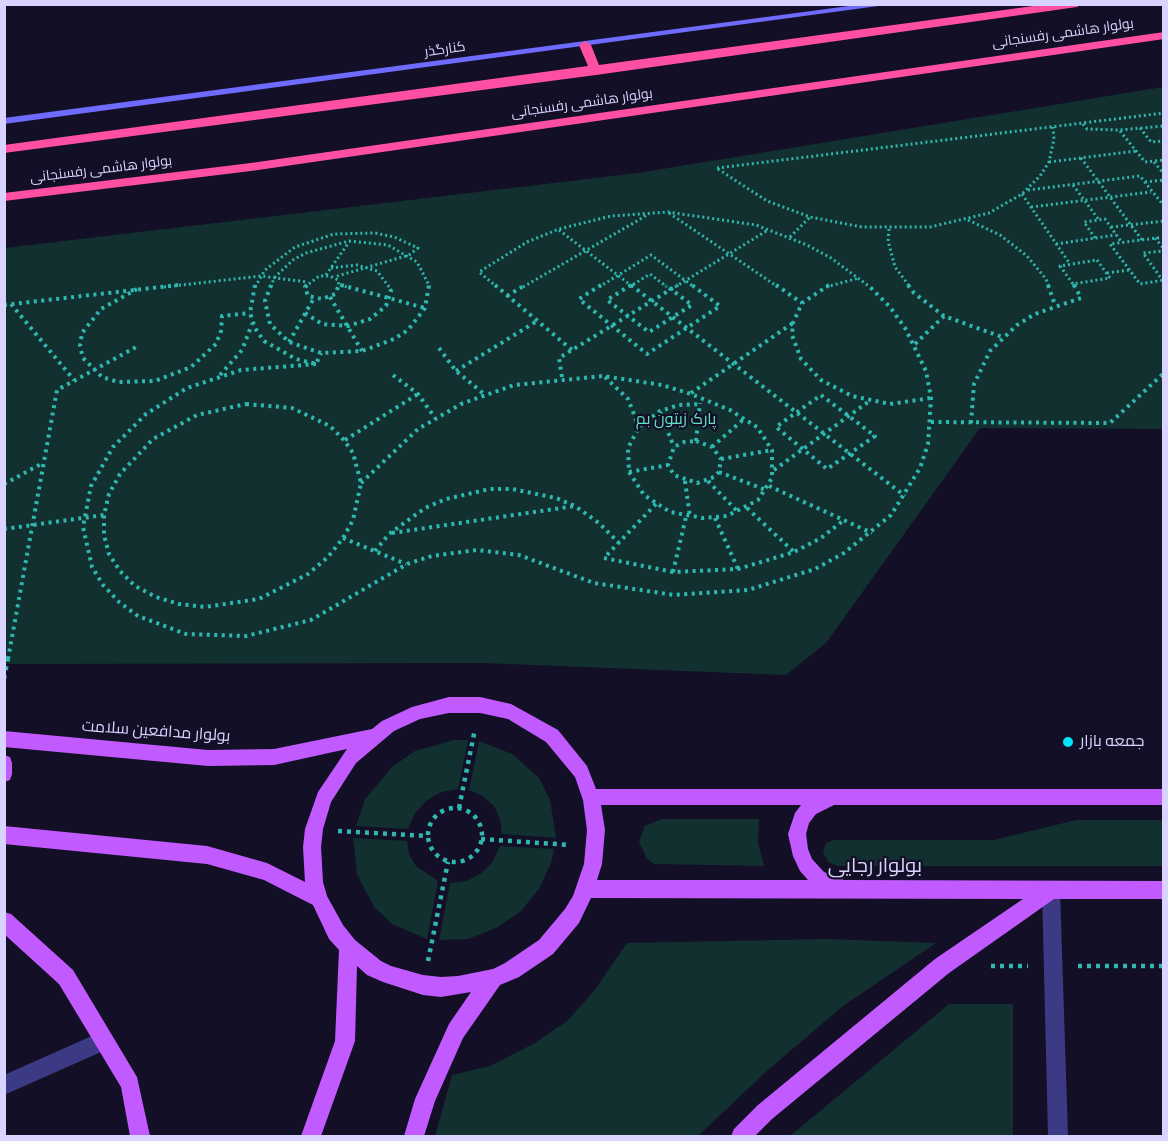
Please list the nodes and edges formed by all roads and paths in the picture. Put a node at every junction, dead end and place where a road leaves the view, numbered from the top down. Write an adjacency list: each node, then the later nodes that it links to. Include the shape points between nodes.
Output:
1 (889, 4): 4 (street, کنارگذر)
2 (1077, 4): 5 (highway, بولوار هاشمی رفسنجانی)
3 (1164, 35): 30 (highway, بولوار هاشمی رفسنجانی, via 263,166)
4 (585, 45): 5 (highway); 8 (street, کنارگذر)
5 (596, 71): 16 (highway, بولوار هاشمی رفسنجانی)
6 (1164, 113): 7 (path)
7 (1143, 116): 9 (path); 12 (path)
8 (4, 121)
9 (1082, 124): 11 (path); 14 (path, via 1087,129)
10 (1164, 126): 12 (path)
11 (1053, 127): 21 (path); 37 (path, via 717,168 767,201)
12 (1151, 127): 13 (path)
13 (1140, 128): 14 (path); 15 (path, via 1151,142)
14 (1119, 130): 17 (path)
15 (1163, 141)
16 (4, 149)
17 (1136, 151): 18 (path); 20 (path, via 1145,162)
18 (1081, 158): 21 (path); 24 (path)
19 (1164, 160): 20 (path)
20 (1153, 161): 22 (path)
21 (1049, 162): 27 (path)
22 (1164, 174)
23 (1164, 180): 25 (path)
24 (1098, 181): 25 (path, via 1140,176); 26 (path); 31 (path)
25 (1145, 182): 28 (path)
26 (1072, 184): 27 (path); 32 (path)
27 (1028, 190): 29 (path)
28 (1152, 192): 31 (path); 33 (path)
29 (1022, 194): 34 (path); 38 (path)
30 (4, 197)
31 (1110, 197): 32 (path); 41 (path)
32 (1084, 200): 34 (path); 39 (path)
33 (1164, 206)
34 (1031, 207): 55 (path)
35 (668, 212): 36 (path); 45 (path, via 730,219); 59 (path)
36 (651, 213): 43 (path, via 611,216); 57 (path)
37 (810, 217): 44 (path); 47 (path)
38 (968, 220): 44 (path); 87 (path, via 1000,235 1027,256 1046,279)
39 (1099, 220): 42 (path, via 1105,219); 50 (path, via 1084,222)
40 (1164, 221): 41 (path)
41 (1131, 225): 42 (path); 52 (path)
42 (1111, 227): 46 (path)
43 (559, 229): 57 (path); 80 (path, via 527,242 479,272)
44 (889, 229): 93 (path, via 890,254 903,280)
45 (769, 230): 47 (path); 59 (path)
46 (1117, 235): 48 (path); 54 (path)
47 (790, 237): 71 (path)
48 (1105, 237): 50 (path); 56 (path)
49 (1164, 237): 51 (path)
50 (1095, 238): 55 (path)
51 (1155, 238): 52 (path); 58 (path)
52 (1142, 240): 54 (path)
53 (349, 241): 60 (path, via 376,242); 63 (path); 70 (path, via 306,253)
54 (1122, 243): 56 (path)
55 (1056, 244): 61 (path)
56 (1110, 244): 64 (path)
57 (586, 250): 67 (path); 80 (path)
58 (1164, 250): 73 (path, via 1143,253)
59 (730, 254): 72 (path); 85 (path)
60 (409, 255): 62 (path); 68 (path, via 418,248 394,237 375,233 334,234 295,247); 89 (path, via 428,279)
61 (1070, 264): 65 (path, via 1097,260); 75 (path, via 1060,266)
62 (369, 267): 63 (path); 69 (path); 83 (path, via 389,283)
63 (331, 268): 66 (path)
64 (1129, 270): 65 (path); 73 (path, via 1140,284)
65 (1107, 273): 75 (path, via 1110,278)
66 (326, 275): 69 (path); 74 (path)
67 (618, 275): 72 (path, via 651,255); 77 (path); 99 (path, via 579,299)
68 (261, 276): 70 (path); 78 (path); 90 (path, via 251,298)
69 (334, 277): 76 (path)
70 (274, 278): 74 (path); 102 (path, via 265,301 266,312 270,324)
71 (860, 278): 85 (path, via 827,286); 103 (path, via 890,308)
72 (686, 281): 79 (path); 100 (path, via 720,306)
73 (1163, 281)
74 (308, 282): 82 (path, via 305,292)
75 (1073, 284): 87 (path, via 1081,298)
76 (340, 285): 81 (path); 83 (path)
77 (632, 285): 79 (path, via 650,274); 84 (path); 92 (path, via 607,300)
78 (137, 289): 86 (path); 111 (path, via 101,309 82,333 83,358)
79 (671, 290): 84 (path); 94 (path, via 692,305)
80 (507, 296): 96 (path)
81 (330, 297): 82 (path); 98 (path)
82 (314, 298): 91 (path)
83 (390, 299): 89 (path); 98 (path, via 379,314)
84 (652, 301): 92 (path); 94 (path)
85 (802, 303): 97 (path)
86 (11, 304): 88 (path); 118 (path)
87 (1055, 305): 101 (path, via 1017,324)
88 (4, 306)
89 (425, 308): 107 (path, via 401,334)
90 (250, 313): 95 (path); 111 (path, via 222,316 216,344 198,362 174,376 118,382)
91 (305, 313): 98 (path, via 322,324); 102 (path)
92 (628, 316): 94 (path, via 649,332); 99 (path)
93 (944, 316): 101 (path); 103 (path)
94 (672, 317): 100 (path)
95 (252, 321): 109 (path, via 264,340 278,351); 116 (path, via 242,350)
96 (537, 321): 106 (path); 112 (path)
97 (793, 323): 110 (path); 124 (path, via 795,347 810,370 835,389)
98 (348, 326): 107 (path)
99 (612, 326): 100 (path, via 648,354); 106 (path)
100 (687, 328): 110 (path)
101 (1002, 338): 132 (path, via 990,351 974,384)
102 (288, 342): 108 (path)
103 (915, 344): 123 (path)
104 (138, 346): 111 (path)
105 (439, 348): 112 (path)
106 (572, 350): 117 (path, via 559,358)
107 (362, 351): 108 (path)
108 (321, 353): 109 (path)
109 (316, 364): 116 (path, via 268,366)
110 (734, 364): 121 (path); 127 (path)
111 (93, 370): 118 (path)
112 (456, 371): 120 (path)
113 (1164, 373): 132 (path, via 1110,423)
114 (393, 375): 119 (path)
115 (603, 376): 117 (path); 121 (path, via 662,385); 133 (path, via 628,399)
116 (217, 377): 161 (path, via 166,400 128,429 100,466)
117 (562, 377): 120 (path)
118 (74, 380): 143 (path, via 57,390)
119 (418, 394): 129 (path); 135 (path)
120 (485, 394): 129 (path)
121 (691, 394): 122 (path)
122 (701, 398): 125 (path); 130 (path)
123 (931, 398): 124 (path, via 890,404); 131 (path)
124 (869, 401): 128 (path)
125 (700, 404): 126 (path); 136 (path)
126 (660, 411): 133 (path); 137 (path)
127 (797, 413): 128 (path, via 821,395); 134 (path); 139 (path, via 776,427)
128 (849, 416): 134 (path); 141 (path, via 875,436)
129 (435, 418): 150 (path, via 399,445)
130 (746, 418): 138 (path); 140 (path)
131 (931, 422): 132 (path); 154 (path, via 920,468)
132 (971, 423)
133 (639, 427): 146 (path, via 628,448)
134 (824, 434): 139 (path); 141 (path)
135 (344, 440): 150 (path, via 356,460); 159 (path, via 330,426 292,408 246,404 197,415 153,439 134,455 109,494)
136 (696, 441): 137 (path); 138 (path)
137 (674, 447): 144 (path)
138 (712, 447): 142 (path)
139 (803, 449): 141 (path, via 828,469); 145 (path)
140 (772, 450): 142 (path); 145 (path)
141 (850, 453): 154 (path)
142 (721, 459): 147 (path)
143 (44, 463): 151 (path); 164 (path)
144 (668, 465): 146 (path); 148 (path, via 674,475)
145 (774, 470): 152 (path)
146 (629, 472): 155 (path, via 639,489)
147 (719, 472): 149 (path); 153 (path)
148 (685, 481): 149 (path); 160 (path)
149 (708, 481): 158 (path)
150 (361, 483): 168 (path, via 353,520)
151 (4, 484)
152 (769, 486): 153 (path); 163 (path)
153 (766, 490): 157 (path)
154 (905, 496): 166 (path)
155 (656, 504): 160 (path); 169 (path)
156 (575, 506): 167 (path); 167 (path, via 534,492 479,491 425,508); 169 (path)
157 (747, 508): 158 (path); 171 (path)
158 (738, 512): 162 (path)
159 (104, 515): 161 (path); 168 (path, via 109,554 135,586 179,604 205,607 259,599 285,588 315,568)
160 (688, 517): 162 (path); 174 (path)
161 (84, 518): 164 (path); 172 (path, via 86,547 103,585 138,616 186,634 246,636 311,620)
162 (715, 518): 173 (path)
163 (844, 520): 166 (path); 171 (path)
164 (32, 525): 165 (path); 175 (path)
165 (4, 529)
166 (872, 533): 172 (path, via 805,573 748,590 711,595 634,591 594,583 519,555 498,552 456,551)
167 (389, 534): 170 (path)
168 (343, 538): 170 (path)
169 (619, 543): 174 (path, via 604,558)
170 (375, 551): 172 (path)
171 (794, 552): 173 (path)
172 (407, 564)
173 (738, 569): 174 (path)
174 (673, 572)
175 (4, 679)
176 (480, 705): 177 (main road, via 433,708 402,718); 181 (main road, via 511,712 552,736 574,760); 184 (path)
177 (374, 735): 178 (main road, بولوار مدافعین سلامت, via 274,757 208,758); 185 (main road, via 350,757 332,783)
178 (4, 739)
179 (4, 763): 180 (main road)
180 (4, 774)
181 (591, 797): 182 (main road); 189 (main road)
182 (837, 797): 183 (main road); 192 (main road, via 816,804 801,819 799,850 818,878)
183 (1164, 797)
184 (459, 808): 187 (path, via 441,813 429,827); 188 (path, via 468,810 479,822)
185 (314, 829): 187 (path); 195 (main road, via 312,865)
186 (4, 835): 195 (main road, via 207,855 267,872)
187 (428, 836): 190 (path, via 431,850)
188 (481, 839): 189 (path); 190 (path, via 466,859)
189 (596, 846): 191 (main road)
190 (448, 861): 199 (path)
191 (586, 889): 192 (main road, بولوار رجایی); 198 (main road, via 572,916 546,947)
192 (851, 889): 193 (main road, بولوار رجایی)
193 (1051, 890): 194 (main road, بولوار رجایی); 205 (main road, via 942,966 765,1112); 206 (street)
194 (1164, 890)
195 (319, 899): 197 (main road)
196 (4, 921): 200 (main road, via 66,977)
197 (348, 947): 199 (main road, via 374,968); 203 (main road, via 345,1041)
198 (493, 978): 199 (main road, via 458,986); 204 (main road, via 456,1030 425,1099)
199 (423, 985)
200 (103, 1041): 201 (street); 202 (main road, via 130,1084)
201 (4, 1085)
202 (140, 1137)
203 (311, 1137)
204 (414, 1137)
205 (741, 1137)
206 (1058, 1137)

